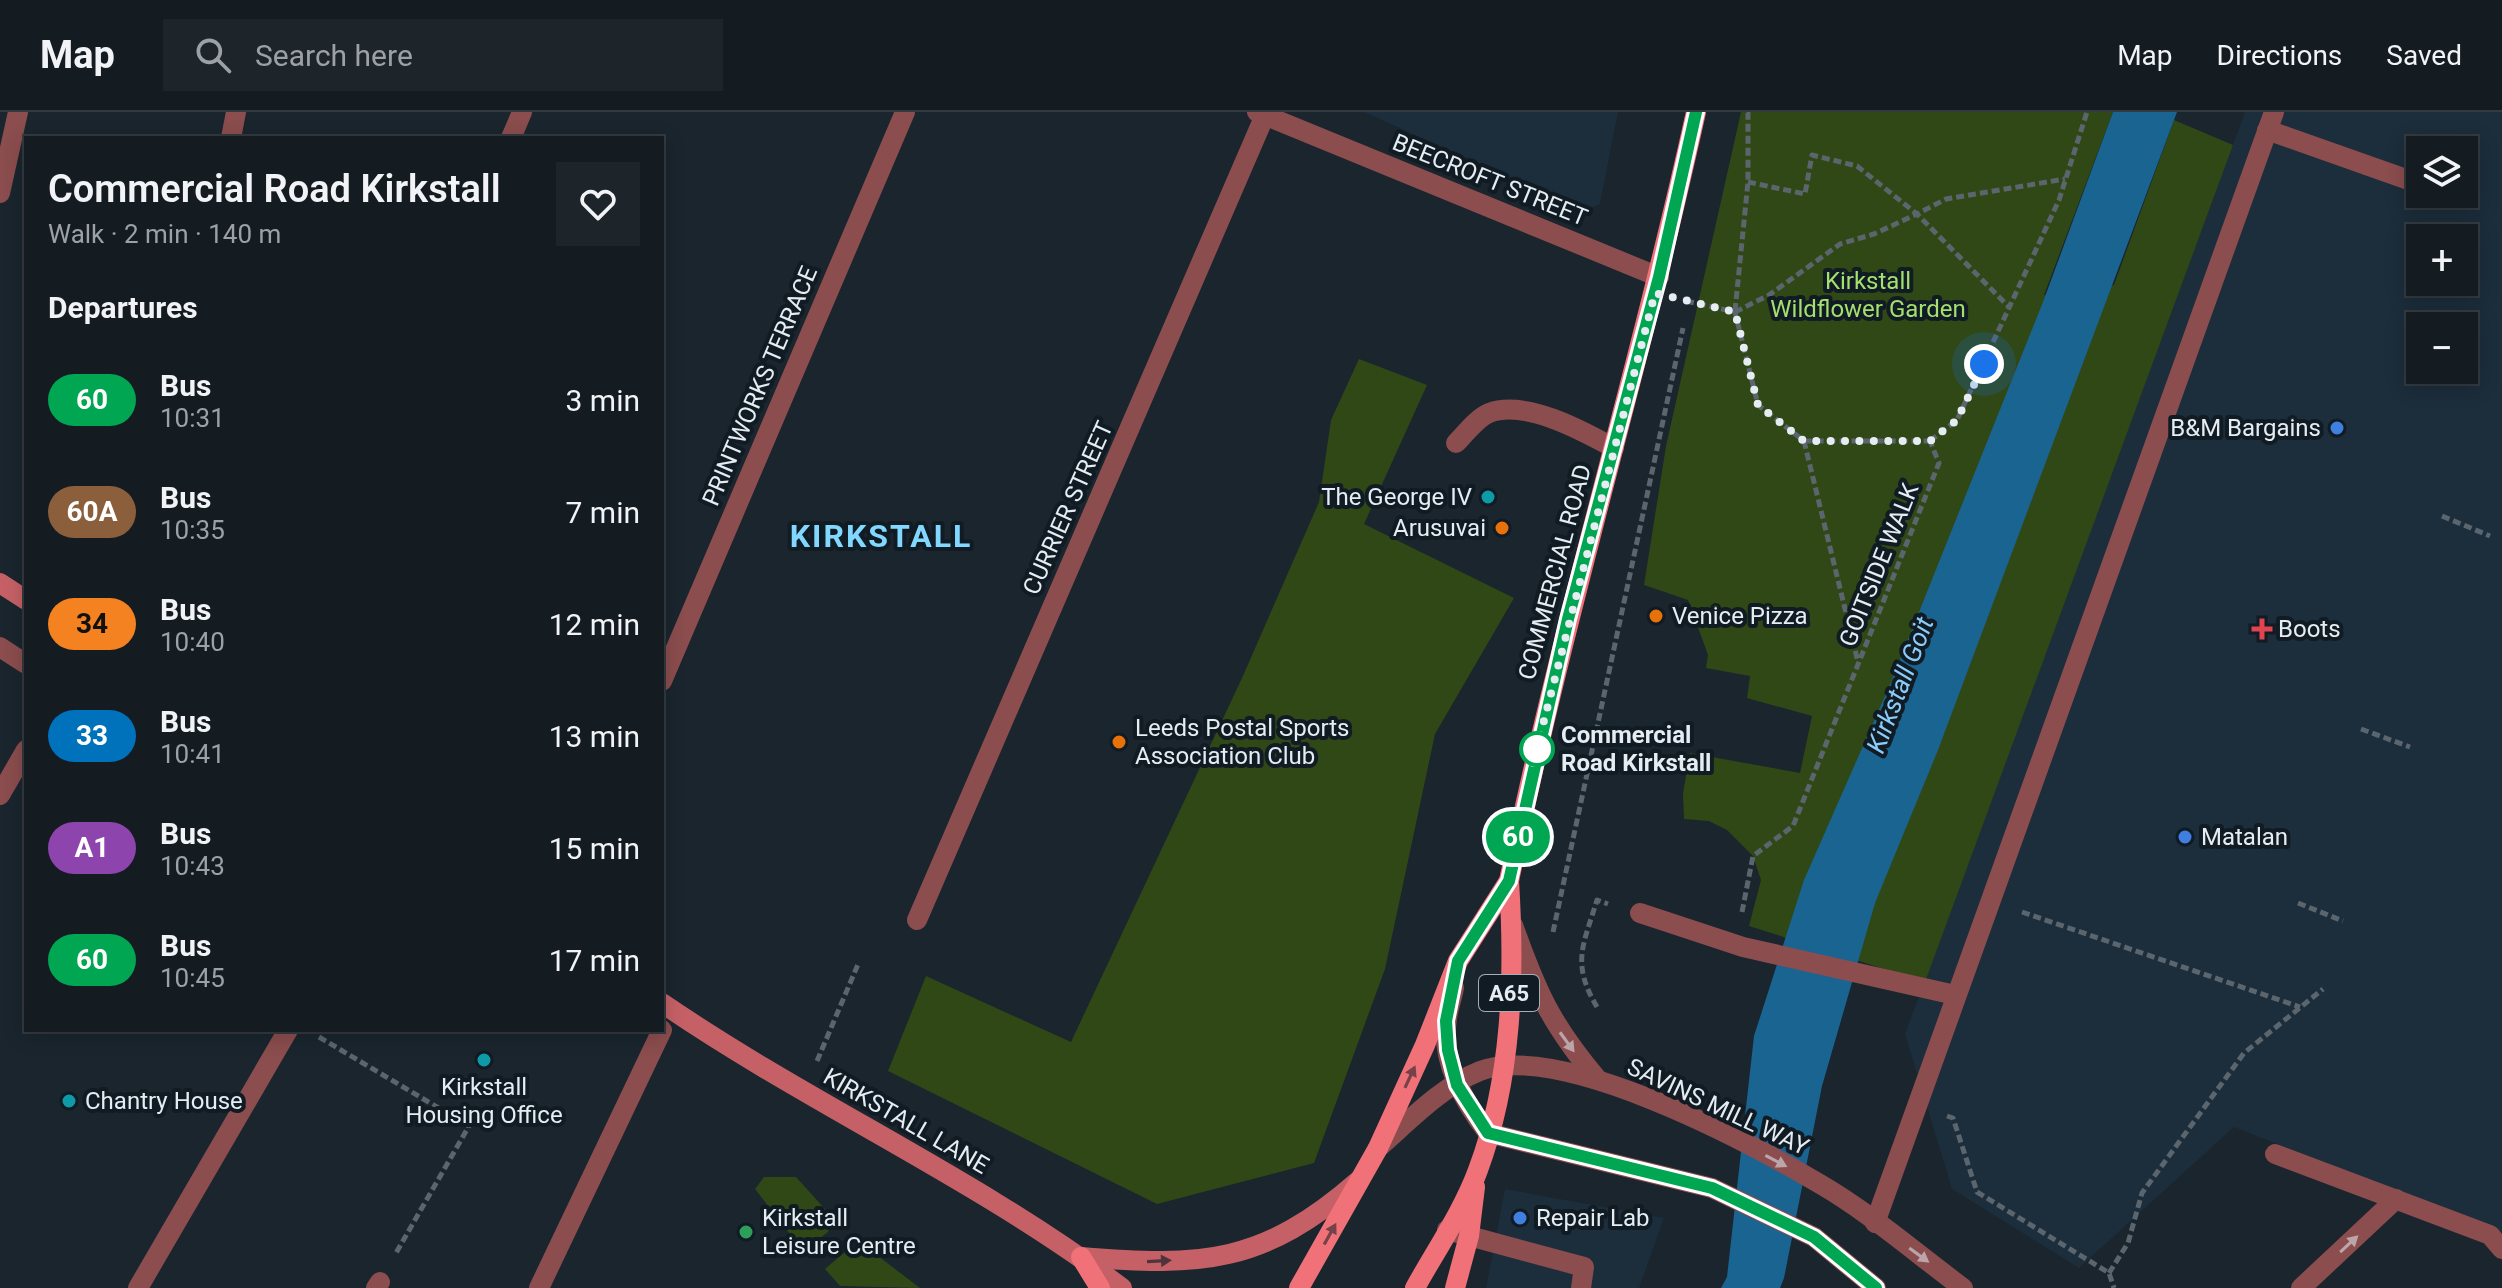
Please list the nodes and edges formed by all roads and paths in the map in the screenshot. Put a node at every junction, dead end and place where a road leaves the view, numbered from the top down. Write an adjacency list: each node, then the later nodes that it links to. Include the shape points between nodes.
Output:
1 (18, 112): 15 (street)
2 (236, 112): 10 (street)
3 (522, 112): 11 (street)
4 (905, 112): 33 (street, PRINTWORKS TERRACE)
5 (1696, 112): 17 (main road, A65)
6 (1745, 112): 14 (path)
7 (2087, 112): 13 (path)
8 (1261, 114): 17 (street, BEECROFT STREET); 43 (street, CURRIER STREET)
9 (2271, 121): 12 (street); 40 (street)
10 (231, 136)
11 (512, 136)
12 (2406, 178)
13 (2065, 179): 16 (path, via 1946,199); 20 (path)
14 (1748, 182): 16 (path, via 1805,194 1812,155 1857,166); 21 (path)
15 (0, 193)
16 (1917, 214): 20 (path); 21 (path, via 1840,244 1769,295)
17 (1657, 285): 19 (path); 25 (main road, COMMERCIAL ROAD / A65)
18 (1691, 287): 19 (path)
19 (1688, 301): 21 (path); 46 (path)
20 (2010, 308): 23 (path, via 1957,420)
21 (1735, 312): 22 (path, via 1758,405)
22 (1804, 441): 23 (path); 32 (path)
23 (1930, 441): 32 (path, GOITSIDE WALK, via 1939,463)
24 (1456, 443): 25 (street, via 1485,414 1504,409 1564,421)
25 (1614, 448): 38 (main road, COMMERCIAL ROAD / A65, via 1564,633)
26 (2442, 516): 27 (path)
27 (2490, 536)
28 (0, 583): 29 (main road)
29 (24, 599)
30 (0, 647): 31 (street)
31 (24, 663)
32 (1858, 664): 47 (path, GOITSIDE WALK, via 1793,826 1753,856)
33 (664, 676)
34 (2361, 729): 35 (path)
35 (2410, 747)
36 (24, 753): 37 (street)
37 (0, 795)
38 (1509, 881): 45 (main road, COMMERCIAL ROAD / A65); 48 (main road, COMMERCIAL ROAD / A65)
39 (1597, 900): 53 (path, via 1581,953 1582,982)
40 (1989, 900): 51 (street); 54 (path)
41 (2298, 903): 44 (path)
42 (1640, 913): 47 (street)
43 (917, 920)
44 (2343, 921)
45 (1512, 922): 59 (main road, COMMERCIAL ROAD / A65); 60 (street, SAVINS MILL WAY, one-way to 60, via 1538,996 1568,1045)
46 (1551, 939)
47 (1739, 946): 51 (street)
48 (1458, 961): 61 (street, via 1446,1021); 65 (main road, COMMERCIAL ROAD / A65, one-way to 48)
49 (859, 962): 58 (path)
50 (2323, 989): 54 (path)
51 (1955, 995): 62 (street)
52 (667, 1006): 74 (main road, KIRKSTALL LANE)
53 (1597, 1007)
54 (2301, 1007): 75 (path, via 2244,1053 2174,1147 2142,1193 2128,1243)
55 (287, 1032): 77 (street)
56 (311, 1032): 76 (path, via 469,1126)
57 (661, 1032): 78 (street)
58 (824, 1043)
59 (1506, 1065): 60 (street); 61 (street, via 1478,1072); 63 (main road, COMMERCIAL ROAD / A65)
60 (1598, 1080): 70 (street, SAVINS MILL WAY, one-way to 70, via 1730,1136 1822,1185)
61 (1457, 1085): 63 (street); 65 (street)
62 (1917, 1104): 70 (street); 75 (path, via 1953,1118 1977,1192)
63 (1488, 1133): 64 (street); 67 (main road, COMMERCIAL ROAD / A65)
64 (1516, 1141): 67 (street); 85 (street, via 1712,1188 1814,1237)
65 (1378, 1148): 68 (main road, COMMERCIAL ROAD / A65)
66 (2275, 1154): 69 (street)
67 (1479, 1166): 71 (main road, COMMERCIAL ROAD / A65); 72 (main road)
68 (1360, 1179): 74 (main road, one-way to 68, via 1141,1262 1224,1258 1263,1245 1322,1212); 81 (main road, COMMERCIAL ROAD / A65, one-way to 68)
69 (2396, 1199): 73 (street, via 2490,1235); 88 (street, one-way to 69)
70 (1875, 1223): 86 (street, SAVINS MILL WAY, one-way to 86)
71 (1447, 1230): 72 (street); 82 (main road, COMMERCIAL ROAD / A65)
72 (1469, 1236): 83 (main road); 84 (street, via 1584,1267)
73 (2502, 1249)
74 (1081, 1257): 79 (main road); 80 (main road, KIRKSTALL LANE)
75 (2109, 1273): 87 (path)
76 (378, 1285)
77 (138, 1288)
78 (539, 1288)
79 (1100, 1288)
80 (1122, 1288)
81 (1299, 1288)
82 (1415, 1288)
83 (1455, 1288)
84 (1581, 1288)
85 (1876, 1288)
86 (1963, 1288)
87 (2114, 1288)
88 (2301, 1288)

